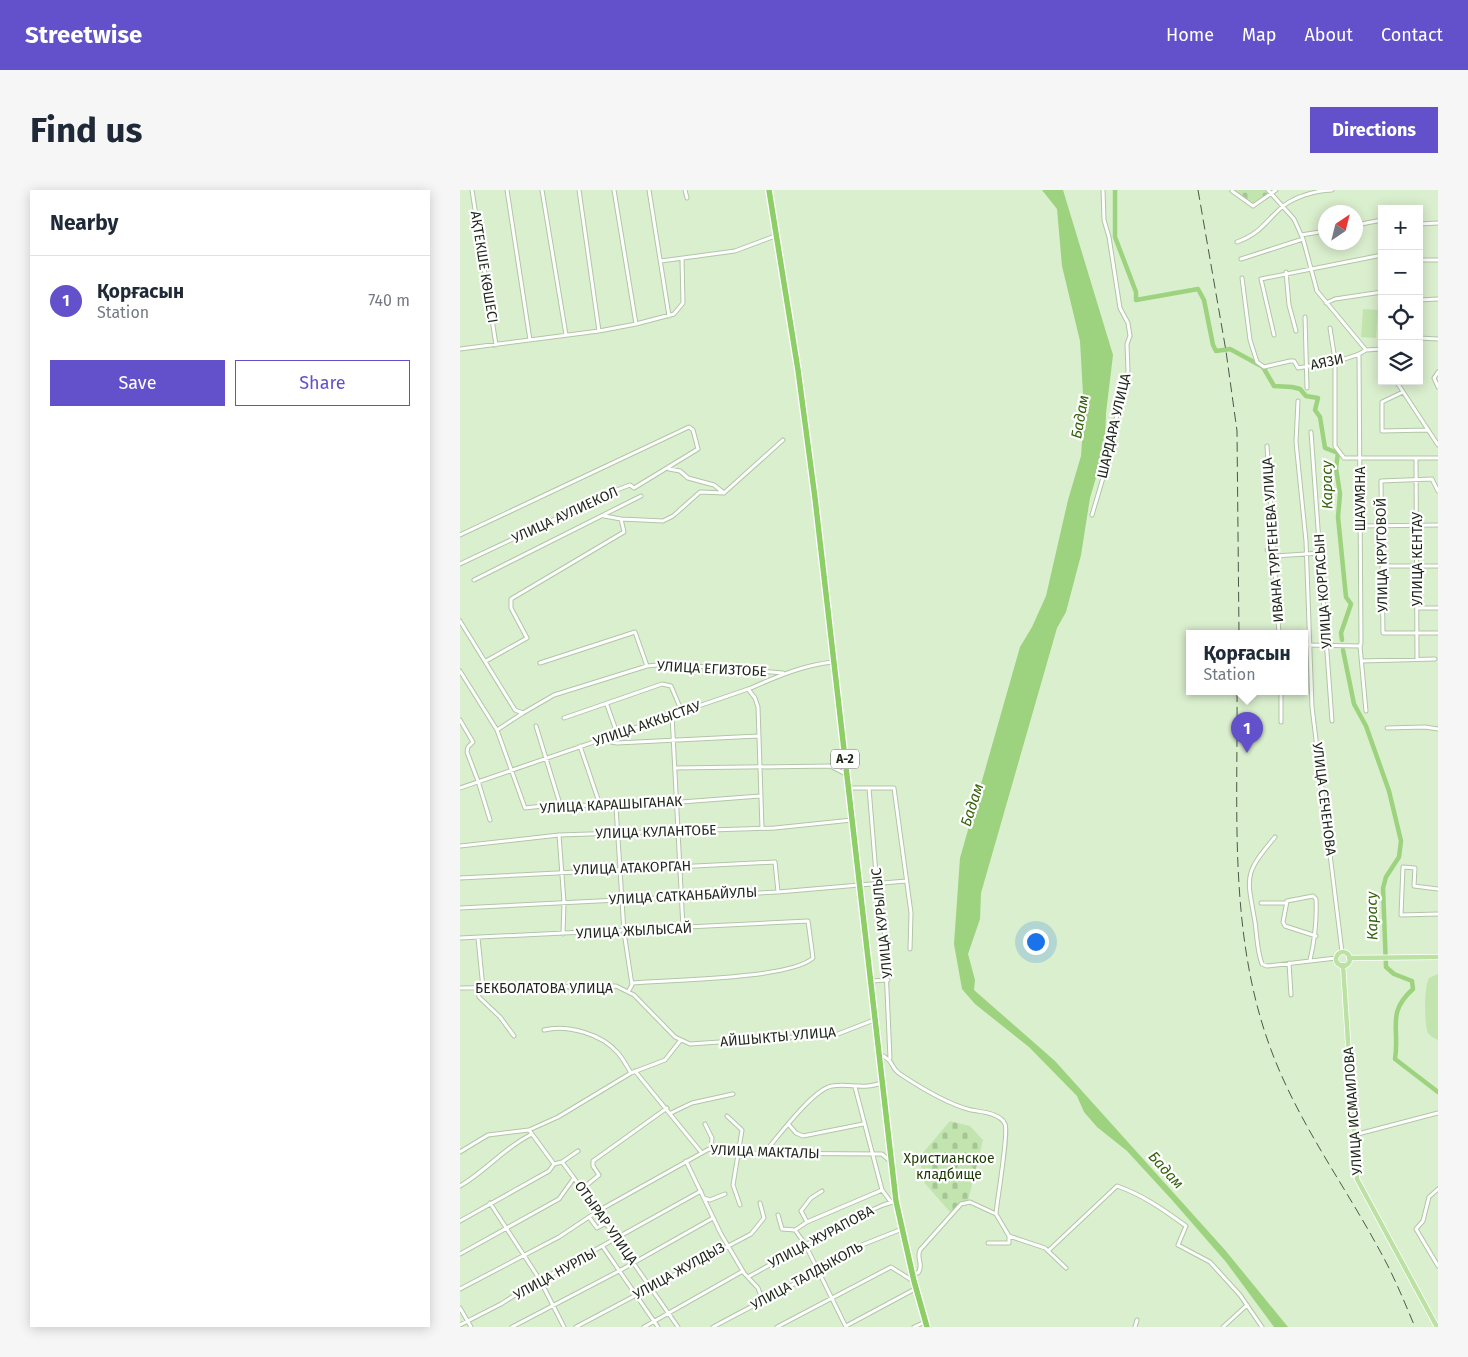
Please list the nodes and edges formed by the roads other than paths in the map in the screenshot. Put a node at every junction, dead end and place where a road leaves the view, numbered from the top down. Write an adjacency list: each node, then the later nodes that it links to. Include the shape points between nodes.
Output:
1 (472, 190): 51 (street, АҚТЕКШЕ КӨШЕСІ)
2 (508, 190): 50 (street)
3 (542, 190): 46 (street)
4 (579, 190): 45 (street)
5 (614, 190): 42 (street)
6 (650, 190): 32 (street)
7 (685, 190): 15 (street)
8 (769, 190): 22 (highway, A-2)
9 (1103, 190): 77 (street, ШАРДАРА УЛИЦА, via 1104,220 1120,308 1130,336 1124,394)
10 (1268, 190): 14 (street)
11 (1276, 190): 14 (street)
12 (1332, 190): 16 (street, via 1296,198)
13 (1232, 191): 14 (street, via 1253,206)
14 (1271, 194): 16 (street)
15 (687, 198)
16 (1283, 207): 23 (street, via 1294,219); 24 (street, via 1251,237)
17 (1378, 221): 19 (street)
18 (1438, 223): 20 (street)
19 (1363, 224)
20 (1423, 224)
21 (1318, 232): 23 (street)
22 (776, 236): 27 (street, via 735,252); 108 (highway, A-2, via 798,370)
23 (1302, 237): 29 (street); 33 (street)
24 (1237, 242)
25 (693, 253): 27 (street)
26 (1378, 256): 33 (street)
27 (694, 258): 28 (street)
28 (682, 259): 32 (street); 40 (street, via 683,303)
29 (1241, 259)
30 (1423, 260): 31 (street)
31 (1438, 260)
32 (661, 261): 40 (street)
33 (1311, 269): 34 (street); 39 (street, via 1317,290)
34 (1286, 272): 44 (street, via 1289,305); 47 (street, via 1261,279)
35 (1242, 278): 57 (street, АЯЗИ, via 1250,340 1257,362 1264,367 1290,360 1298,368)
36 (1378, 293): 39 (street)
37 (1438, 299): 38 (street)
38 (1423, 300)
39 (1326, 303): 54 (street)
40 (669, 316): 42 (street)
41 (1305, 317): 57 (street)
42 (636, 324): 45 (street)
43 (1330, 328): 56 (street)
44 (1296, 330)
45 (599, 331): 46 (street)
46 (566, 335): 50 (street)
47 (1274, 335)
48 (1423, 338): 49 (street)
49 (1438, 339)
50 (530, 340): 51 (street)
51 (496, 345): 52 (street)
52 (460, 349)
53 (1378, 349): 54 (street)
54 (1366, 350): 55 (street, АЯЗИ)
55 (1359, 355): 56 (street, АЯЗИ); 71 (street, ШАУМЯНА)
56 (1335, 360): 57 (street, АЯЗИ); 71 (street, via 1336,446 1344,458)
57 (1307, 367): 61 (street)
58 (1438, 372): 60 (street, via 1434,378)
59 (1399, 385): 62 (street)
60 (1438, 387)
61 (1307, 388)
62 (1403, 392): 64 (street); 64 (street, via 1382,402 1382,431)
63 (1298, 401): 87 (street, УЛИЦА СЕЧЕНОВА, via 1296,442)
64 (1428, 430): 67 (street)
65 (1311, 432): 88 (street, УЛИЦА КОРГАСЫН)
66 (783, 440): 75 (street)
67 (1438, 445)
68 (1267, 446): 85 (street, ИВАНА ТУРГЕНЕВА УЛИЦА)
69 (1416, 458): 70 (street); 71 (street); 73 (street, УЛИЦА КЕНТАУ)
70 (1438, 458)
71 (1359, 460): 81 (street, ШАУМЯНА)
72 (668, 468): 75 (street, via 714,485); 84 (street, УЛИЦА АУЛИЕКОЛ, via 698,449 692,428); 90 (street, УЛИЦА АУЛИЕКОЛ, via 634,488 630,485 614,491)
73 (1417, 480): 74 (street, УЛИЦА КРУГОВОЙ, via 1432,479); 82 (street, УЛИЦА КРУГОВОЙ, via 1381,481); 83 (street, УЛИЦА КЕНТАУ)
74 (1438, 491)
75 (724, 494): 79 (street, via 700,492 663,521)
76 (641, 496): 78 (street)
77 (1092, 515)
78 (602, 516): 79 (street); 94 (street)
79 (621, 520): 107 (street, via 624,532 511,599 510,608 527,638)
80 (1438, 525): 83 (street)
81 (1360, 526): 82 (street); 101 (street, ШАУМЯНА)
82 (1382, 526): 83 (street); 91 (street, УЛИЦА КРУГОВОЙ)
83 (1417, 526): 92 (street, УЛИЦА КЕНТАУ)
84 (460, 535)
85 (1275, 549): 86 (street); 89 (street, ИВАНА ТУРГЕНЕВА УЛИЦА)
86 (1267, 550)
87 (1307, 553): 88 (street); 89 (street); 102 (street, УЛИЦА СЕЧЕНОВА)
88 (1321, 553): 103 (street, УЛИЦА КОРГАСЫН)
89 (1275, 556): 98 (street, ИВАНА ТУРГЕНЕВА УЛИЦА)
90 (460, 564)
91 (1382, 566): 92 (street); 100 (street, УЛИЦА КРУГОВОЙ, via 1383,633)
92 (1417, 566): 93 (street); 95 (street, УЛИЦА КЕНТАУ)
93 (1438, 566)
94 (474, 580)
95 (1417, 608): 96 (street); 100 (street, УЛИЦА КЕНТАУ)
96 (1438, 608)
97 (460, 621): 107 (street)
98 (1279, 630)
99 (1438, 632): 100 (street)
100 (1417, 633): 104 (street, УЛИЦА КЕНТАУ)
101 (1361, 644): 103 (street); 106 (street, ШАУМЯНА)
102 (1310, 645): 103 (street); 178 (street, УЛИЦА СЕЧЕНОВА, via 1312,707)
103 (1327, 646): 122 (street, УЛИЦА КОРГАСЫН)
104 (1417, 659): 105 (street); 106 (street)
105 (1435, 659)
106 (1362, 660): 116 (street, ШАУМЯНА)
107 (486, 661): 118 (street, via 515,710)
108 (833, 662): 112 (street, УЛИЦА АККЫСТАУ); 137 (highway, A-2)
109 (540, 663): 110 (street, via 635,632)
110 (647, 666): 112 (street, УЛИЦА ЕГИЗТОБЕ, via 668,664); 118 (street, УЛИЦА ЕГИЗТОБЕ, via 554,695)
111 (460, 671): 127 (street, УЛИЦА КАРАШЫГАНАК)
112 (783, 673): 113 (street, УЛИЦА АККЫСТАУ)
113 (748, 689): 117 (street, УЛИЦА АККЫСТАУ); 129 (street, via 758,706)
114 (1281, 695): 123 (street)
115 (607, 704): 117 (street, via 662,684 671,686); 120 (street); 128 (street)
116 (1366, 711)
117 (682, 712): 119 (street, УЛИЦА АККЫСТАУ)
118 (523, 713): 127 (street, УЛИЦА ЕГИЗТОБЕ)
119 (672, 715): 128 (street, УЛИЦА АККЫСТАУ); 131 (street)
120 (564, 718)
121 (460, 720): 138 (street, via 473,742 466,750)
122 (1332, 721)
123 (1281, 722)
124 (536, 726): 133 (street)
125 (1387, 728): 126 (street)
126 (1438, 729)
127 (497, 730): 136 (street, УЛИЦА КАРАШЫГАНАК)
128 (617, 733): 130 (street, УЛИЦА АККЫСТАУ)
129 (758, 736): 131 (street); 134 (street)
130 (604, 737): 131 (street, via 617,743); 132 (street, УЛИЦА АККЫСТАУ)
131 (674, 740): 135 (street)
132 (580, 746): 133 (street, УЛИЦА АККЫСТАУ); 145 (street)
133 (545, 757): 136 (street, УЛИЦА АККЫСТАУ); 144 (street)
134 (759, 766): 135 (street); 137 (street, via 830,766); 142 (street)
135 (675, 768): 143 (street)
136 (512, 770): 138 (street, УЛИЦА АККЫСТАУ); 144 (street, УЛИЦА КАРАШЫГАНАК, via 525,808)
137 (846, 774): 140 (highway, A-2)
138 (478, 781): 139 (street, УЛИЦА АККЫСТАУ); 147 (street)
139 (460, 788)
140 (848, 788): 141 (street); 148 (highway, A-2)
141 (869, 788): 159 (street, via 894,788); 161 (street, УЛИЦА КУРЫЛЫС)
142 (760, 796): 143 (street, УЛИЦА КАРАШЫГАНАК); 149 (street)
143 (677, 802): 146 (street, УЛИЦА КАРАШЫГАНАК); 150 (street)
144 (560, 804): 145 (street, УЛИЦА КАРАШЫГАНАК)
145 (600, 805): 146 (street, УЛИЦА КАРАШЫГАНАК)
146 (616, 807): 151 (street)
147 (490, 820)
148 (853, 820): 149 (street, УЛИЦА КУЛАНТОБЕ); 160 (highway, A-2)
149 (762, 828): 150 (street, УЛИЦА КУЛАНТОБЕ)
150 (679, 832): 151 (street, УЛИЦА КУЛАНТОБЕ); 155 (street)
151 (618, 833): 152 (street, УЛИЦА КУЛАНТОБЕ); 156 (street)
152 (559, 835): 154 (street, УЛИЦА КУЛАНТОБЕ); 157 (street)
153 (1275, 837): 183 (street, via 1254,862 1249,891 1262,964)
154 (460, 846)
155 (680, 867): 156 (street, УЛИЦА АТАКОРГАН); 163 (street, УЛИЦА АТАКОРГАН, via 775,862); 164 (street)
156 (620, 868): 157 (street, УЛИЦА АТАКОРГАН); 165 (street)
157 (561, 871): 158 (street, УЛИЦА АТАКОРГАН); 166 (street)
158 (460, 878)
159 (906, 881): 161 (street, УЛИЦА САТКАНБАЙУЛЫ); 177 (street, via 911,913)
160 (859, 884): 161 (street, УЛИЦА САТКАНБАЙУЛЫ); 163 (street, УЛИЦА САТКАНБАЙУЛЫ); 186 (highway, A-2)
161 (877, 884): 185 (street, УЛИЦА КУРЫЛЫС, via 884,923)
162 (1438, 889): 170 (street, via 1414,886 1416,868 1403,867 1401,914)
163 (778, 892): 164 (street, УЛИЦА САТКАНБАЙУЛЫ)
164 (683, 896): 165 (street, УЛИЦА САТКАНБАЙУЛЫ); 171 (street)
165 (622, 899): 166 (street, УЛИЦА САТКАНБАЙУЛЫ); 172 (street)
166 (564, 902): 169 (street, УЛИЦА САТКАНБАЙУЛЫ); 173 (street)
167 (1261, 903): 168 (street)
168 (1285, 903): 174 (street, via 1285,926); 174 (street, via 1290,899 1315,896)
169 (460, 908)
170 (1438, 914)
171 (683, 928): 172 (street, УЛИЦА ЖЫЛЫСАЙ); 187 (street, УЛИЦА ЖЫЛЫСАЙ, via 808,921 813,958 796,968 768,974)
172 (624, 932): 173 (street, УЛИЦА ЖЫЛЫСАЙ); 187 (street)
173 (563, 934): 176 (street, УЛИЦА ЖЫЛЫСАЙ)
174 (1316, 936): 182 (street)
175 (460, 938): 176 (street, УЛИЦА ЖЫЛЫСАЙ)
176 (478, 938): 189 (street)
177 (910, 949)
178 (1342, 952): 180 (main road); 181 (main road)
179 (1438, 957): 181 (main road)
180 (1336, 958): 182 (street); 184 (main road, via 1338,964)
181 (1349, 958): 184 (main road)
182 (1310, 960): 183 (street)
183 (1289, 963): 192 (street)
184 (1344, 965): 212 (main road, УЛИЦА ИСМАИЛОВА)
185 (888, 980): 186 (street); 198 (street, УЛИЦА КУРЫЛЫС)
186 (870, 981): 193 (highway, A-2)
187 (632, 983): 191 (street)
188 (460, 988): 190 (street, БЕКБОЛАТОВА УЛИЦА)
189 (483, 988): 190 (street, БЕКБОЛАТОВА УЛИЦА); 191 (street, БЕКБОЛАТОВА УЛИЦА, via 616,986)
190 (477, 989): 195 (street, via 479,997)
191 (628, 992): 196 (street)
192 (1291, 995)
193 (874, 1020): 196 (street, АЙШЫКТЫ УЛИЦА, via 838,1034 707,1044); 197 (highway, A-2)
194 (544, 1030): 199 (street, via 554,1027 570,1029 605,1042 618,1052)
195 (514, 1036)
196 (680, 1041): 199 (street, via 665,1060)
197 (878, 1054): 198 (street); 200 (highway, A-2)
198 (890, 1058): 238 (street, via 897,1073 930,1092 1003,1120 1007,1133)
199 (633, 1072): 203 (street); 210 (street, via 558,1117)
200 (882, 1083): 201 (street); 223 (highway, A-2)
201 (855, 1087): 208 (street); 209 (street, via 830,1086 803,1106)
202 (734, 1094): 204 (street, via 692,1103)
203 (667, 1108): 204 (street); 226 (street, via 593,1161 599,1175)
204 (671, 1113): 216 (street)
205 (1438, 1113): 212 (street)
206 (728, 1116): 217 (street, via 742,1130)
207 (705, 1124): 213 (street, via 712,1138)
208 (863, 1124): 209 (street, via 803,1136); 219 (street)
209 (789, 1125): 218 (street)
210 (529, 1130): 211 (street); 215 (street, via 488,1135)
211 (532, 1134): 222 (street); 225 (street)
212 (1354, 1135): 296 (main road, УЛИЦА ИСМАИЛОВА, via 1357,1179)
213 (711, 1149): 216 (street, УЛИЦА МАКТАЛЫ); 217 (street, УЛИЦА МАКТАЛЫ)
214 (578, 1151): 221 (street)
215 (460, 1152)
216 (701, 1152): 220 (street, УЛИЦА МАКТАЛЫ)
217 (738, 1153): 218 (street, УЛИЦА МАКТАЛЫ); 236 (street, via 733,1185)
218 (764, 1153): 219 (street, УЛИЦА МАКТАЛЫ)
219 (871, 1154): 223 (street, УЛИЦА МАКТАЛЫ, via 882,1154); 228 (street)
220 (686, 1161): 229 (street); 237 (street, УЛИЦА МАКТАЛЫ)
221 (562, 1162): 222 (street); 224 (street, ОТЫРАР УЛИЦА)
222 (554, 1164): 234 (street, via 549,1171)
223 (892, 1164): 233 (highway, A-2)
224 (574, 1178): 226 (street, ОТЫРАР УЛИЦА); 245 (street, via 559,1199)
225 (460, 1186)
226 (582, 1189): 237 (street, ОТЫРАР УЛИЦА)
227 (1438, 1189): 258 (street, via 1429,1197 1423,1220 1416,1229)
228 (882, 1190): 233 (street); 243 (street)
229 (701, 1191): 232 (street); 249 (street, УЛИЦА НУРЛЫ)
230 (822, 1191): 243 (street, via 811,1198 801,1211)
231 (725, 1194): 232 (street, via 710,1200)
232 (703, 1198): 241 (street)
233 (893, 1202): 246 (highway, A-2); 252 (street, УЛИЦА ЖУРАПОВА)
234 (490, 1203): 242 (street); 245 (street)
235 (760, 1203): 251 (street, УЛИЦА ЖУЛДЫЗ, via 764,1218 750,1234)
236 (740, 1205)
237 (598, 1211): 240 (street, УЛИЦА МАКТАЛЫ); 244 (street, ОТЫРАР УЛИЦА)
238 (996, 1214): 248 (street); 263 (street, via 970,1202 958,1206 920,1250 920,1271)
239 (778, 1215): 247 (street, via 782,1229)
240 (589, 1217): 244 (street, via 597,1228); 256 (street, УЛИЦА МАКТАЛЫ, via 559,1237)
241 (713, 1218): 251 (street); 257 (street)
242 (460, 1221)
243 (807, 1222): 247 (street)
244 (606, 1223): 249 (street, ОТЫРАР УЛИЦА)
245 (506, 1228): 255 (street); 256 (street)
246 (902, 1229): 262 (street, УЛИЦА ТАЛДЫКОЛЬ, via 852,1249); 263 (highway, A-2)
247 (795, 1230): 252 (street)
248 (1009, 1236): 250 (street, via 1009,1244); 254 (street)
249 (618, 1239): 253 (street, УЛИЦА НУРЛЫ); 257 (street, ОТЫРАР УЛИЦА)
250 (988, 1243)
251 (728, 1244): 261 (street); 267 (street, УЛИЦА ЖУЛДЫЗ)
252 (805, 1244): 262 (street); 264 (street, УЛИЦА ЖУРАПОВА)
253 (603, 1247): 260 (street); 265 (street, УЛИЦА НУРЛЫ)
254 (1048, 1251): 259 (street); 274 (street, via 1117,1186 1157,1205 1186,1226 1178,1245 1210,1262)
255 (460, 1254)
256 (523, 1254): 265 (street); 268 (street, УЛИЦА МАКТАЛЫ)
257 (634, 1262): 260 (street); 267 (street, ОТЫРАР УЛИЦА)
258 (1438, 1266)
259 (1066, 1268)
260 (619, 1271): 270 (street); 273 (street)
261 (743, 1271): 264 (street); 276 (street)
262 (819, 1272): 271 (street); 272 (street, УЛИЦА ТАЛДЫКОЛЬ)
263 (912, 1273): 266 (highway, A-2)
264 (748, 1277): 272 (street, via 758,1288)
265 (540, 1280): 273 (street); 278 (street, УЛИЦА НУРЛЫ)
266 (914, 1281): 269 (highway, A-2); 271 (street, via 891,1267)
267 (650, 1286): 270 (street, УЛИЦА ЖУЛДЫЗ); 276 (street, ОТЫРАР УЛИЦА)
268 (460, 1289)
269 (916, 1289): 280 (highway, A-2); 291 (street)
270 (636, 1295): 279 (street); 285 (street, УЛИЦА ЖУЛДЫЗ)
271 (832, 1299): 290 (street); 291 (street)
272 (763, 1301): 289 (street, УЛИЦА ТАЛДЫКОЛЬ)
273 (553, 1305): 283 (street); 284 (street)
274 (1247, 1305): 294 (street); 295 (street)
275 (460, 1308): 278 (street)
276 (669, 1314): 279 (street); 288 (street, ОТЫРАР УЛИЦА)
277 (1137, 1320): 293 (street)
278 (467, 1321): 281 (street, УЛИЦА НУРЛЫ); 282 (street)
279 (654, 1322): 286 (street); 287 (street)
280 (926, 1324): 292 (street)
281 (460, 1325)
282 (470, 1327)
283 (512, 1327)
284 (564, 1327)
285 (576, 1327)
286 (644, 1327)
287 (658, 1327)
288 (678, 1327)
289 (713, 1327)
290 (778, 1327)
291 (846, 1327)
292 (914, 1327)
293 (1135, 1327)
294 (1223, 1327)
295 (1262, 1327)
296 (1437, 1327)

